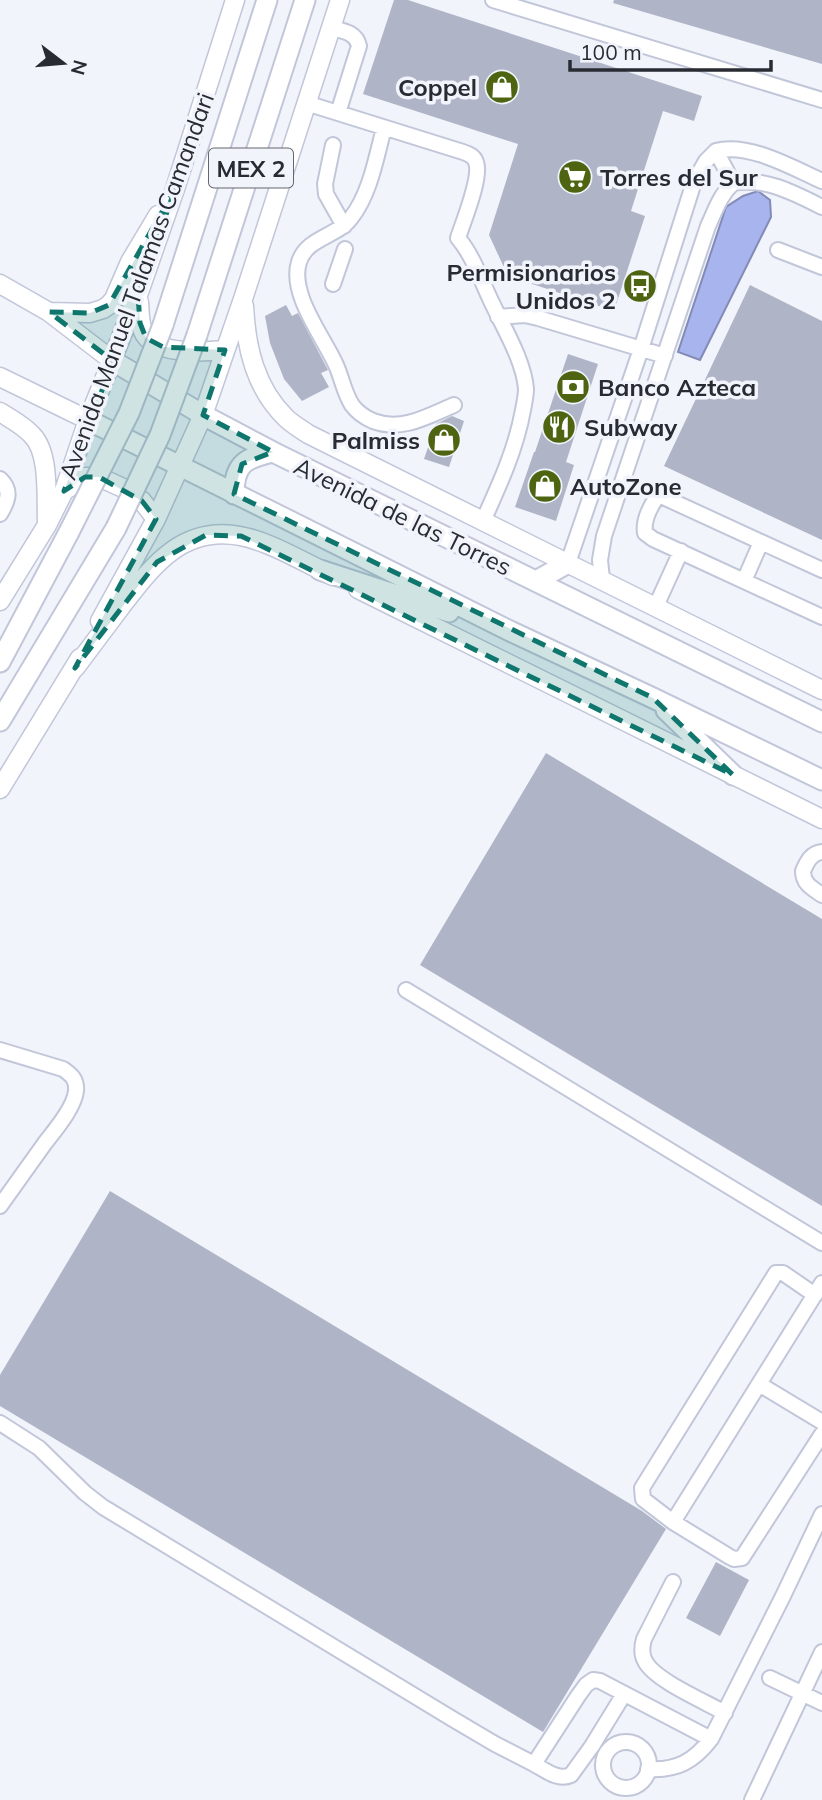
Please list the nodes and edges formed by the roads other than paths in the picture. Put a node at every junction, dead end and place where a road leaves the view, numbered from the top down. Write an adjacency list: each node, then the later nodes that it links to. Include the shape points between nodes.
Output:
1 (235, 0): 15 (main road, Avenida Manuel Talamas Camandari)
2 (267, 0): 57 (highway, MEX 2, bridge, via 163,325 129,414)
3 (305, 0): 61 (highway, MEX 2, bridge, via 160,435 116,528)
4 (340, 0): 6 (main road)
5 (493, 0): 7 (street)
6 (331, 28): 8 (main road); 9 (street, via 355,36 359,46)
7 (822, 100)
8 (306, 103): 9 (street); 24 (main road)
9 (338, 113): 10 (street)
10 (384, 128): 17 (street, via 360,206); 26 (street, via 475,159 477,178 458,239)
11 (333, 145): 17 (street, via 326,194)
12 (716, 151): 13 (street, via 737,148); 14 (street); 27 (street, via 694,182)
13 (822, 181)
14 (733, 183): 16 (street, via 768,184); 29 (street, via 719,200 708,226)
15 (174, 189): 23 (main road, Avenida Manuel Talamas Camandari); 25 (main road, via 109,305 90,313)
16 (822, 207)
17 (344, 226): 32 (street, via 306,250 296,272 302,298 349,399 364,416 393,425)
18 (345, 249): 22 (street)
19 (778, 250): 20 (street)
20 (822, 267)
21 (0, 284): 25 (main road, Avenida de las Torres)
22 (333, 284)
23 (138, 295): 28 (main road, via 143,333 153,343 184,351); 30 (main road, Avenida Manuel Talamas Camandari)
24 (243, 299): 28 (main road); 43 (main road, Avenida de las Torres, via 252,362 261,384 286,419)
25 (49, 312): 30 (main road, Avenida de las Torres)
26 (498, 317): 27 (street, via 525,315); 43 (street, via 526,391 514,444)
27 (641, 349): 29 (street); 47 (street)
28 (225, 350): 34 (main road)
29 (665, 356): 50 (street, via 604,536)
30 (113, 361): 34 (highway, Avenida de las Torres); 35 (main road, Avenida Manuel Talamas Camandari)
31 (0, 377): 35 (main road)
32 (454, 405)
33 (0, 412): 44 (main road, via 32,435 41,450)
34 (203, 415): 36 (highway, Avenida de las Torres); 37 (main road)
35 (89, 420): 37 (highway); 39 (main road, Avenida Manuel Talamas Camandari)
36 (273, 453): 40 (highway, via 254,456 242,464); 51 (highway, Avenida de las Torres)
37 (181, 467): 40 (highway); 42 (main road)
38 (0, 479): 41 (street, via 8,494)
39 (64, 491): 42 (main road, via 85,477 99,477 142,501); 44 (main road, Avenida Manuel Talamas Camandari)
40 (234, 494): 56 (highway)
41 (0, 514)
42 (156, 519): 58 (main road)
43 (483, 521): 47 (main road, Avenida de las Torres)
44 (47, 526): 53 (main road, Avenida Manuel Talamas Camandari)
45 (761, 542): 46 (street, via 656,497 645,533); 49 (street); 52 (street)
46 (681, 551): 52 (street); 54 (street)
47 (568, 563): 50 (main road, Avenida de las Torres); 51 (highway)
48 (320, 570): 56 (highway); 58 (main road, via 241,536 206,535 184,543 157,562); 63 (main road)
49 (822, 570)
50 (602, 579): 54 (main road, Avenida de las Torres)
51 (536, 581): 62 (highway, Avenida de las Torres)
52 (744, 581): 55 (street)
53 (0, 601)
54 (656, 606): 59 (main road, Avenida de las Torres)
55 (822, 617)
56 (510, 631): 60 (highway)
57 (0, 662)
58 (75, 668): 65 (main road)
59 (822, 690)
60 (653, 698): 63 (highway); 64 (highway)
61 (0, 721)
62 (822, 722)
63 (733, 775): 66 (main road)
64 (822, 780)
65 (0, 789)
66 (822, 819)
67 (822, 852): 68 (street, via 811,857 803,871 805,881)
68 (822, 895)
69 (406, 990): 72 (street)
70 (0, 1050): 71 (street, via 63,1069 76,1083 73,1102)
71 (0, 1206)
72 (822, 1243)
73 (818, 1289): 74 (street); 79 (street, via 776,1273 642,1488 643,1499)
74 (759, 1384): 75 (street); 79 (street)
75 (822, 1422)
76 (0, 1423): 88 (street, via 39,1448 103,1507)
77 (822, 1434): 79 (street, via 742,1558 734,1559)
78 (822, 1514): 86 (street)
79 (673, 1522)
80 (673, 1582): 86 (street, via 644,1639 645,1661 669,1682)
81 (822, 1652): 84 (street)
82 (770, 1678): 84 (street)
83 (624, 1694): 87 (street); 88 (street, via 571,1775 558,1776); 88 (street, via 600,1681 590,1681)
84 (803, 1694): 85 (street); 90 (street)
85 (822, 1703)
86 (725, 1713): 87 (street)
87 (711, 1739): 89 (street, via 688,1762)
88 (534, 1764)
89 (648, 1769)
90 (752, 1800)

